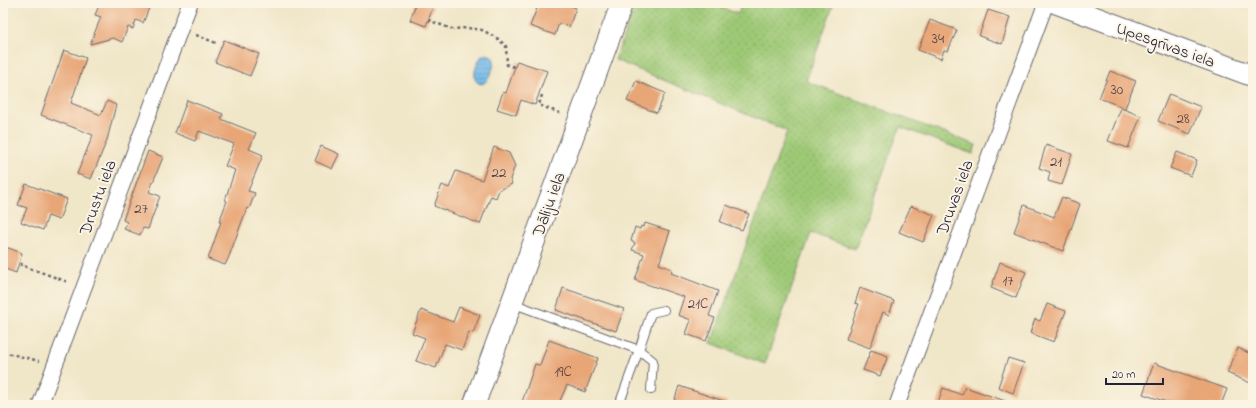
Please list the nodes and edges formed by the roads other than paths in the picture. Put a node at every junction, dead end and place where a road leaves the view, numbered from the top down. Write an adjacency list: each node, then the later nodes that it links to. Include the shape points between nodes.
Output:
1 (190, 3): 10 (street, Drustu iela)
2 (622, 3): 6 (street, Dāliju iela)
3 (1046, 3): 13 (street, Druvas iela)
4 (1056, 3): 5 (street, Upesgrīvas iela)
5 (1253, 76)
6 (512, 303): 8 (lane); 11 (street, Dāliju iela)
7 (664, 310): 8 (lane, via 651,313)
8 (639, 350): 9 (lane, via 653,360); 12 (lane)
9 (651, 390)
10 (40, 405)
11 (474, 405)
12 (619, 405)
13 (897, 405)

